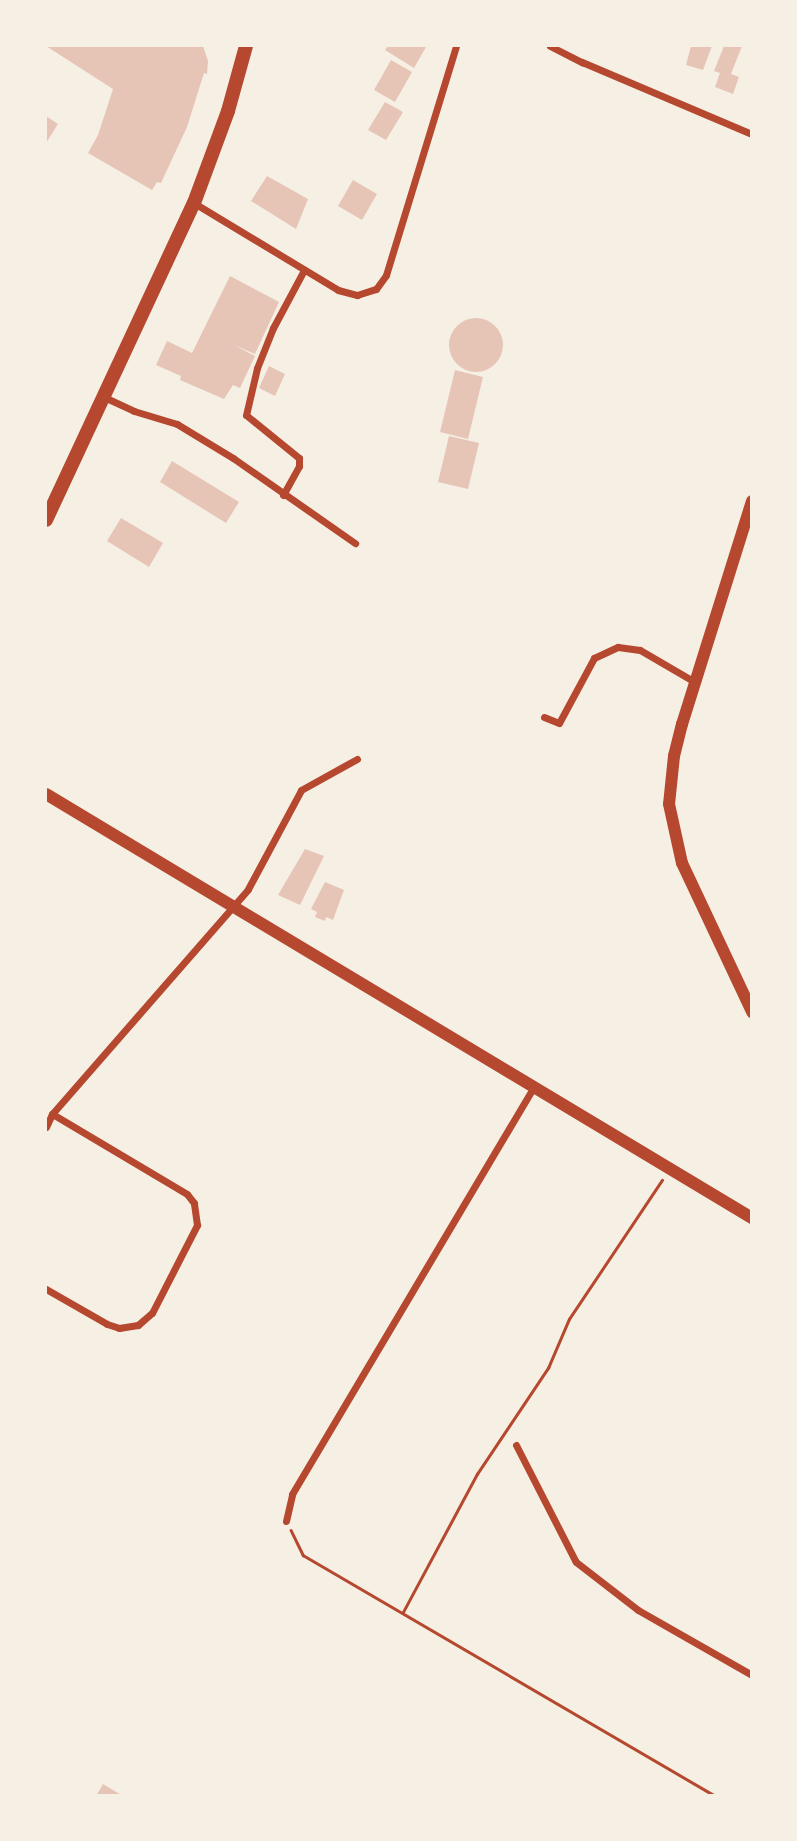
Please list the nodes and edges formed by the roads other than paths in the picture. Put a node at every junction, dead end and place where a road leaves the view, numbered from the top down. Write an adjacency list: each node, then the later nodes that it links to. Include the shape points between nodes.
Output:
1 (246, 46): 5 (main road)
2 (456, 46): 6 (street, via 386,275 376,289 356,295)
3 (550, 46): 4 (street)
4 (751, 134)
5 (194, 203): 6 (street); 7 (main road)
6 (304, 270): 8 (street, via 272,328 246,415 299,458)
7 (103, 397): 8 (street, via 177,424); 10 (main road)
8 (284, 495): 11 (street)
9 (751, 501): 12 (street)
10 (46, 520)
11 (355, 543)
12 (695, 682): 13 (street, via 640,650 618,647 593,659 559,723); 17 (street, via 674,756 671,815 687,873)
13 (544, 717)
14 (356, 759): 16 (street, via 301,790 248,889)
15 (46, 794): 16 (street)
16 (233, 906): 18 (street); 19 (street)
17 (751, 1012)
18 (534, 1087): 21 (street); 24 (street, via 292,1494)
19 (52, 1114): 20 (street); 22 (street, via 187,1194 194,1203 197,1226 152,1313 138,1325 119,1328 107,1324)
20 (46, 1128)
21 (751, 1218)
22 (46, 1289)
23 (516, 1445): 25 (street, via 576,1562 638,1610)
24 (286, 1521)
25 (751, 1675)

